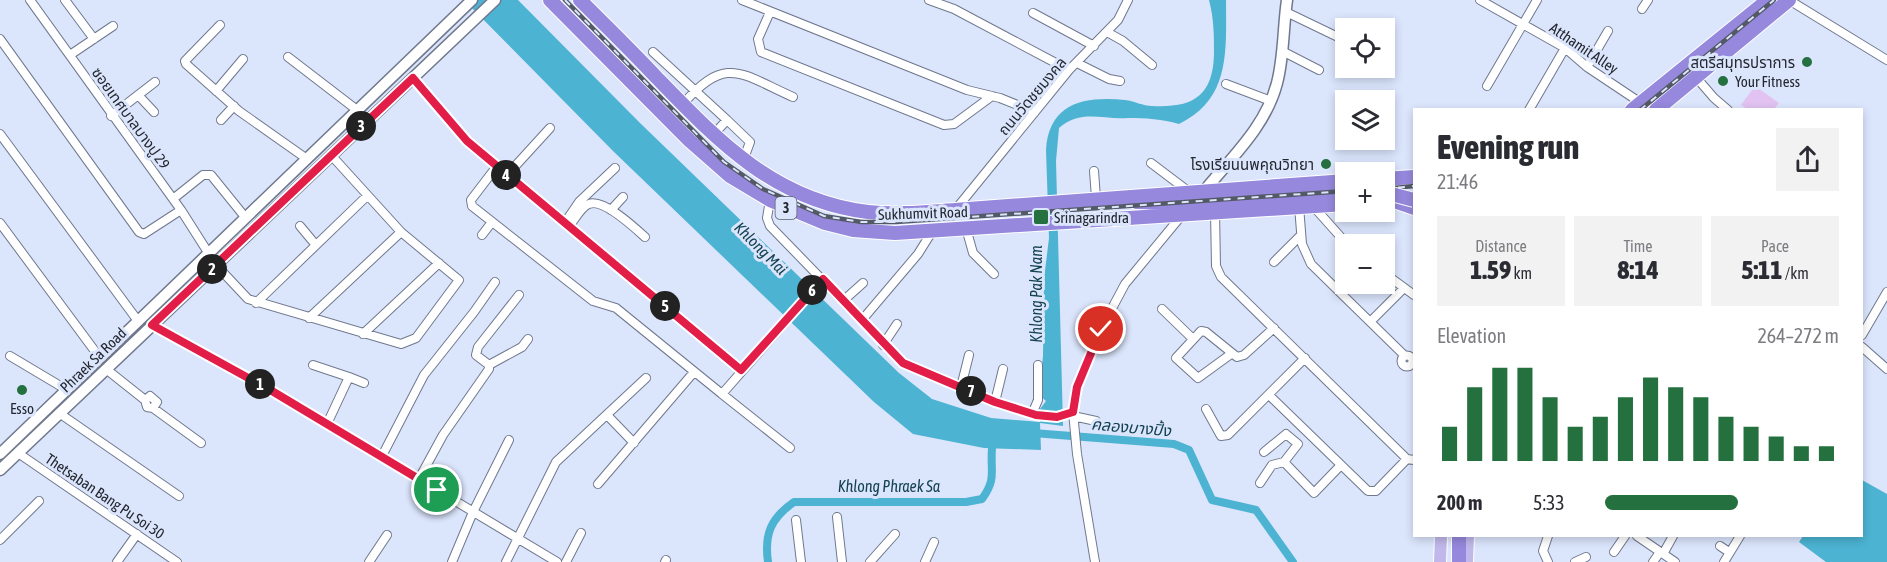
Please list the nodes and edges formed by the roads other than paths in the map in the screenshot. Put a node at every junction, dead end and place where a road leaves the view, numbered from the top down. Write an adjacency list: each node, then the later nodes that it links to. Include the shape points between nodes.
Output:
1 (30, 0): 32 (street, ซอยเทศบาลบางปู 29)
2 (65, 0): 27 (street)
3 (495, 0): 42 (main road, Phraek Sa Road)
4 (550, 0): 86 (highway, Sukhumvit Road / 3, via 710,160)
5 (742, 0): 17 (street)
6 (930, 0): 39 (street)
7 (1128, 0): 24 (street, ถนนวัดชยมงคล)
8 (1287, 0): 18 (main road)
9 (1480, 0): 22 (street, Atthamit Alley)
10 (1537, 0): 22 (street)
11 (1647, 0): 16 (street)
12 (1789, 0): 35 (street); 41 (highway)
13 (583, 1): 53 (highway, Sukhumvit Road / 3)
14 (1764, 1): 55 (highway)
15 (469, 2): 59 (main road, Phraek Sa Road)
16 (1642, 9)
17 (770, 12): 50 (street, via 967,90); 50 (street, via 758,39 761,52 945,125 954,124)
18 (1286, 12): 25 (street); 30 (main road)
19 (1033, 13): 28 (street)
20 (220, 25): 47 (street, via 185,62)
21 (112, 26): 27 (street)
22 (1523, 26): 29 (street, Atthamit Alley); 46 (street)
23 (1608, 31): 38 (street)
24 (1107, 32): 28 (street, ถนนวัดชยมงคล); 37 (street)
25 (1335, 36)
26 (0, 39): 91 (street, via 139,232 144,234)
27 (94, 39): 32 (street)
28 (1094, 46): 36 (street, ถนนวัดชยมงคล)
29 (1565, 48): 38 (street, Atthamit Alley); 56 (street)
30 (1282, 51): 40 (street); 52 (main road)
31 (654, 52): 48 (street)
32 (69, 55): 62 (street, ซอยเทศบาลบางปู 29)
33 (288, 57): 59 (street)
34 (243, 58): 47 (street)
35 (1887, 60)
36 (1077, 63): 39 (street, ถนนวัดชยมงคล); 43 (street)
37 (1152, 64)
38 (1587, 67): 55 (street, Atthamit Alley)
39 (1069, 70): 61 (street, ถนนวัดชยมงคล)
40 (1319, 70)
41 (1695, 76): 57 (highway); 58 (street)
42 (413, 78): 68 (main road, Phraek Sa Road); 72 (street, via 467,141)
43 (1120, 81)
44 (155, 82): 49 (street)
45 (1226, 84): 52 (street)
46 (1488, 86)
47 (216, 91): 54 (street)
48 (695, 91): 51 (street, via 711,76 732,72); 53 (street); 64 (street)
49 (138, 96): 60 (street); 62 (street)
50 (992, 96): 61 (street)
51 (794, 98)
52 (1271, 101): 79 (main road, via 1252,134)
53 (683, 104): 67 (highway, Sukhumvit Road / 3)
54 (234, 106): 63 (street); 69 (street)
55 (1636, 106)
56 (1530, 108)
57 (1658, 108)
58 (1726, 108)
59 (357, 110): 69 (main road, Phraek Sa Road)
60 (154, 112)
61 (1035, 112): 93 (street, ถนนวัดชยมงคล)
62 (111, 116): 83 (street, ซอยเทศบาลบางปู 29)
63 (221, 120)
64 (727, 120): 67 (street); 70 (street, via 750,142)
65 (550, 128): 75 (street)
66 (0, 134): 126 (street)
67 (713, 135): 70 (highway, Sukhumvit Road / 3)
68 (331, 155): 81 (street); 111 (main road, Phraek Sa Road)
69 (307, 159): 95 (main road, Phraek Sa Road)
70 (743, 161): 93 (highway, Sukhumvit Road / 3, via 790,188 841,206 894,213)
71 (1151, 163): 88 (street)
72 (497, 166): 75 (street); 96 (street, via 470,203)
73 (615, 168): 98 (street, via 579,202)
74 (1094, 171): 84 (street)
75 (507, 175): 98 (street)
76 (1413, 178): 77 (highway)
77 (1395, 179)
78 (1335, 182): 79 (highway, Sukhumvit Road / 3)
79 (1204, 190): 88 (highway, Sukhumvit Road / 3)
80 (1335, 192): 88 (highway)
81 (366, 196): 102 (street); 107 (street)
82 (623, 197): 92 (street)
83 (173, 199): 91 (street, ซอยเทศบาลบางปู 29); 95 (street, via 202,175 211,175)
84 (1090, 199): 88 (highway, Sukhumvit Road / 3); 93 (highway, Sukhumvit Road / 3)
85 (1395, 199): 87 (highway, bridge)
86 (770, 200): 101 (highway, Sukhumvit Road / 3, via 853,230); 113 (street, via 767,222)
87 (1413, 201)
88 (1186, 202): 94 (highway, Sukhumvit Road / 3); 100 (highway, Sukhumvit Road / 3, via 1084,220); 163 (street, via 1120,293 1077,387)
89 (1335, 205): 90 (highway, Sukhumvit Road / 3)
90 (1306, 206): 94 (highway, Sukhumvit Road / 3); 103 (street); 105 (street)
91 (181, 210): 108 (street, ซอยเทศบาลบางปู 29)
92 (611, 210): 98 (street, via 590,203); 106 (street)
93 (955, 210)
94 (1215, 211): 130 (street, via 1218,272)
95 (245, 217): 108 (main road, Phraek Sa Road)
96 (492, 222): 104 (street); 150 (street, via 593,301 616,308)
97 (0, 223): 140 (street)
98 (568, 223): 149 (street)
99 (300, 226): 107 (street)
100 (966, 228): 101 (highway, Sukhumvit Road / 3); 112 (street, via 973,253)
101 (933, 230): 125 (street, via 918,254)
102 (401, 232): 110 (street); 124 (street)
103 (1336, 234)
104 (482, 235)
105 (1301, 236): 109 (street); 127 (street, via 1311,264)
106 (645, 237)
107 (315, 244): 122 (street)
108 (208, 253): 111 (street, ซอยเทศบาลบางปู 29); 126 (main road, Phraek Sa Road)
109 (1274, 262)
110 (438, 263): 132 (street); 132 (street, via 459,283 416,338 401,344)
111 (216, 265): 122 (street, ซอยเทศบาลบางปู 29); 129 (main road, Phraek Sa Road)
112 (994, 274)
113 (823, 279): 121 (street); 149 (street)
114 (1395, 281): 117 (street)
115 (495, 282): 173 (street, via 423,375)
116 (863, 283): 121 (street)
117 (1404, 288): 119 (street); 127 (street)
118 (1887, 292): 131 (street)
119 (1413, 294)
120 (519, 295): 143 (street, via 475,351)
121 (844, 300): 125 (street)
122 (256, 303): 124 (street)
123 (1162, 309): 133 (street)
124 (309, 318): 132 (street)
125 (862, 320): 135 (street)
126 (138, 321): 140 (main road, Phraek Sa Road)
127 (1371, 321): 147 (street, via 1405,356 1402,363)
128 (897, 324): 135 (street)
129 (152, 325): 145 (main road, Phraek Sa Road); 165 (street)
130 (1274, 328): 137 (street, via 1244,355); 141 (street)
131 (1863, 333)
132 (363, 334)
133 (1192, 338): 137 (street, via 1204,330); 137 (street, via 1176,358 1198,378)
134 (528, 339): 143 (street, via 522,347)
135 (883, 345): 154 (street, via 903,363)
136 (1863, 348): 148 (street)
137 (1231, 354)
138 (10, 356): 155 (street)
139 (969, 356): 154 (street)
140 (100, 358): 155 (main road, Phraek Sa Road)
141 (1305, 358): 157 (street); 174 (street)
142 (313, 365): 151 (street)
143 (489, 365): 178 (street)
144 (1038, 365): 162 (street)
145 (106, 369): 160 (main road, Phraek Sa Road); 167 (street, via 145,400 146,405)
146 (1003, 369): 158 (street)
147 (1412, 369)
148 (1887, 369)
149 (741, 370): 156 (street)
150 (694, 372): 156 (street); 168 (street)
151 (349, 377): 153 (street); 165 (street)
152 (646, 378): 161 (street)
153 (364, 383)
154 (961, 387): 158 (street)
155 (67, 390): 172 (main road, Phraek Sa Road)
156 (722, 394): 169 (street)
157 (1270, 396): 159 (street, via 1224,436); 176 (street)
158 (995, 402): 162 (street)
159 (1206, 410)
160 (60, 413): 171 (main road, Phraek Sa Road); 181 (street)
161 (607, 415): 168 (street); 198 (street, via 556,462)
162 (1034, 415): 163 (street)
163 (1072, 416): 164 (street); 217 (street)
164 (1096, 421)
165 (327, 424): 173 (street)
166 (509, 440): 183 (street)
167 (201, 443)
168 (634, 443): 180 (street)
169 (790, 448)
170 (1264, 452): 175 (street, via 1286,434 1298,444)
171 (18, 453): 177 (main road, Phraek Sa Road); 187 (street, Thetsaban Bang Pu Soi 30)
172 (0, 454)
173 (382, 456): 178 (street)
174 (1411, 459): 176 (street, via 1374,492 1368,491)
175 (1284, 462): 176 (street, via 1314,493); 179 (street, via 1272,465)
176 (1341, 465)
177 (0, 470)
178 (419, 479): 183 (street)
179 (1260, 483)
180 (598, 484)
181 (179, 496)
182 (39, 501): 199 (street)
183 (473, 512): 198 (street); 209 (street)
184 (837, 517): 214 (street)
185 (796, 520): 213 (street)
186 (581, 533): 212 (street)
187 (137, 534): 206 (street); 207 (street, Thetsaban Bang Pu Soi 30)
188 (895, 534): 215 (street)
189 (387, 536): 208 (street)
190 (1441, 537): 218 (main road)
191 (1459, 537): 219 (highway)
192 (1468, 537): 220 (main road)
193 (1548, 537): 221 (street, via 1543,551)
194 (1624, 537): 202 (street)
195 (1638, 537): 204 (street)
196 (1672, 537): 204 (street)
197 (1739, 537): 203 (street)
198 (516, 538): 210 (street); 211 (street)
199 (0, 540)
200 (934, 542): 216 (street)
201 (1720, 546): 203 (street)
202 (1614, 552)
203 (1730, 552): 225 (street)
204 (1662, 553): 223 (street); 224 (street)
205 (1586, 557): 222 (street)
206 (117, 562)
207 (177, 562)
208 (369, 562)
209 (452, 562)
210 (506, 562)
211 (557, 562)
212 (566, 562)
213 (801, 562)
214 (842, 562)
215 (870, 562)
216 (925, 562)
217 (1095, 562)
218 (1440, 562)
219 (1459, 562)
220 (1467, 562)
221 (1548, 562)
222 (1575, 562)
223 (1653, 562)
224 (1675, 562)
225 (1724, 562)

